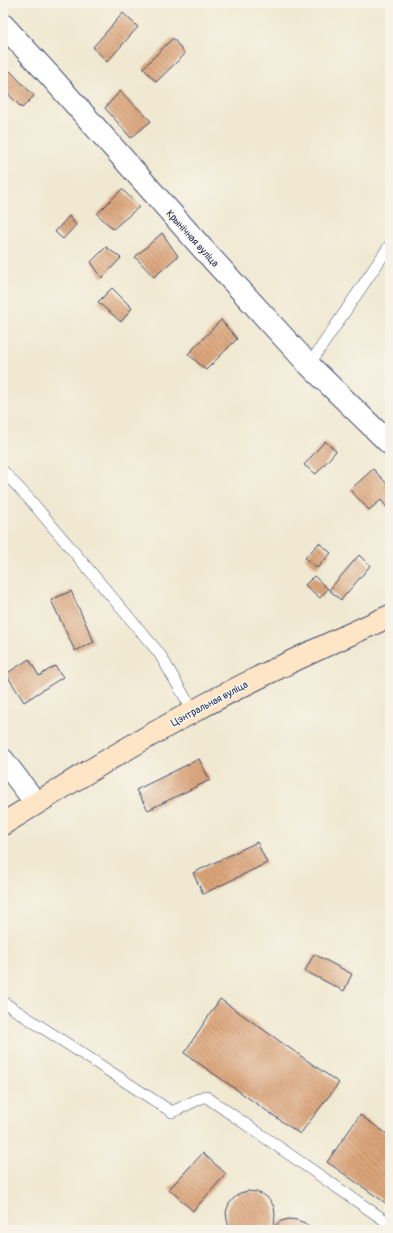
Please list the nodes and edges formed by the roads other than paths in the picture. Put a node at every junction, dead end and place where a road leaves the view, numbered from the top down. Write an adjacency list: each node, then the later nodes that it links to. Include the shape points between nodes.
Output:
1 (3, 25): 3 (street, Крынічная вуліца)
2 (390, 245): 3 (lane)
3 (309, 365): 4 (street, Крынічная вуліца)
4 (390, 444)
5 (3, 471): 7 (lane, via 159,653)
6 (390, 616): 7 (street, Цэнтральная вуліца, via 270,671)
7 (193, 711): 9 (street, Цэнтральная вуліца, via 112,756)
8 (3, 760): 9 (street)
9 (36, 803): 10 (street, Цэнтральная вуліца)
10 (3, 824)
11 (3, 1002): 12 (lane, via 172,1112 205,1096)
12 (390, 1224)

